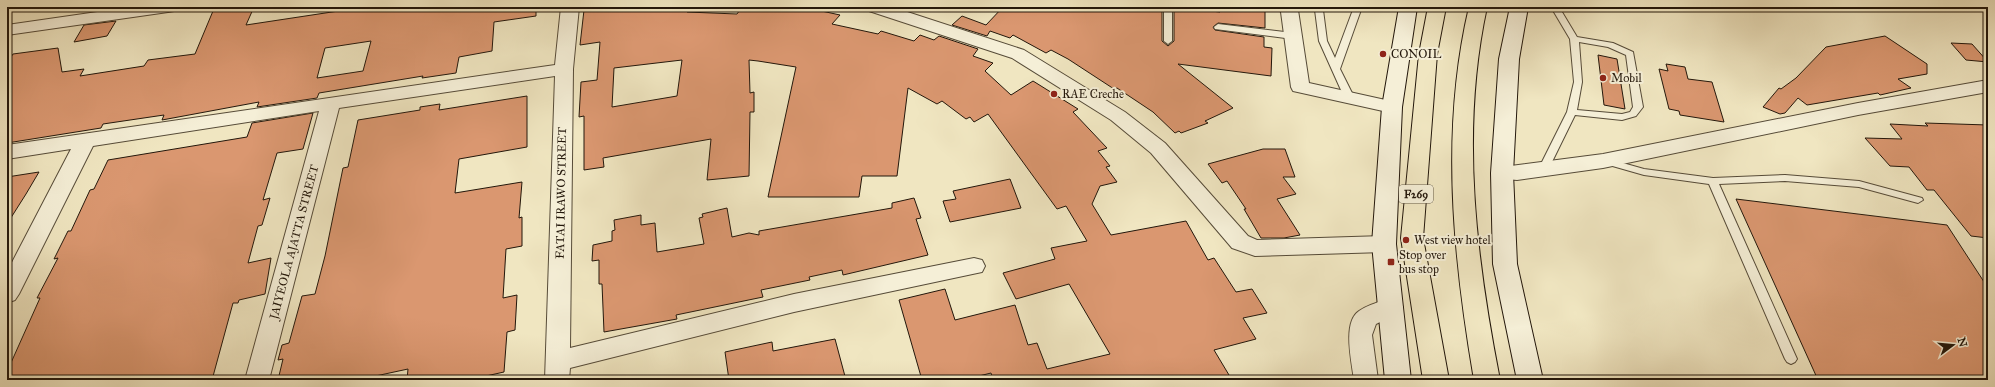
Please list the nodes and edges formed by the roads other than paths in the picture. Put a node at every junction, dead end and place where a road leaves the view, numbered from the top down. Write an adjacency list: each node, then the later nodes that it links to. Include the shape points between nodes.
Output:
1 (50, 7): 14 (street)
2 (168, 7): 14 (street)
3 (570, 7): 20 (street, FATAI IRAWO STREET)
4 (875, 7): 34 (street, via 1018,54 1118,116 1158,148 1240,242 1255,248)
5 (1168, 7): 19 (lane)
6 (1284, 7): 17 (street, via 1289,10)
7 (1320, 7): 21 (lane, via 1323,41)
8 (1358, 7): 21 (lane)
9 (1408, 7): 25 (main road)
10 (1437, 7): 43 (highway, F269, via 1428,54 1412,238)
11 (1478, 7): 44 (highway, via 1471,33 1462,124 1462,183 1464,227)
12 (1519, 7): 31 (main road, via 1509,59)
13 (1555, 7): 18 (lane)
14 (37, 26): 16 (street)
15 (1218, 27): 17 (lane)
16 (7, 30)
17 (1293, 36): 23 (street, via 1300,87)
18 (1574, 39): 26 (lane, via 1578,82); 26 (lane, via 1610,45 1630,54 1638,108 1633,114 1622,117)
19 (1168, 41)
20 (564, 69): 24 (street); 39 (street, FATAI IRAWO STREET)
21 (1336, 69): 23 (lane)
22 (1988, 86): 29 (street)
23 (1350, 99): 25 (street)
24 (331, 104): 27 (street); 40 (street, JAIYEOLA AJATTA STREET)
25 (1392, 107): 34 (main road)
26 (1572, 112): 30 (lane)
27 (86, 140): 28 (street); 36 (street)
28 (7, 152)
29 (1604, 160): 30 (street); 32 (lane, via 1644,172)
30 (1544, 168): 31 (street)
31 (1502, 173): 45 (main road, via 1505,264)
32 (1713, 181): 33 (lane, via 1785,178 1859,184); 38 (lane)
33 (1918, 200)
34 (1384, 244): 37 (main road)
35 (974, 266): 39 (street, via 786,305)
36 (7, 294)
37 (1391, 307): 41 (street, via 1366,318 1360,335); 42 (main road)
38 (1791, 359)
39 (557, 370)
40 (257, 380)
41 (1366, 380)
42 (1398, 380)
43 (1436, 380)
44 (1487, 380)
45 (1530, 380)

